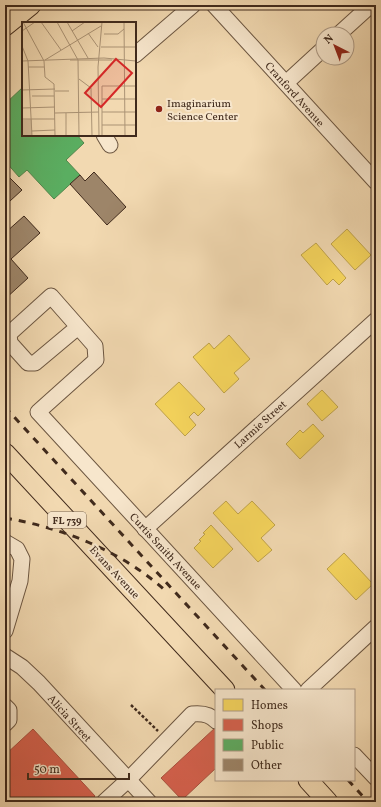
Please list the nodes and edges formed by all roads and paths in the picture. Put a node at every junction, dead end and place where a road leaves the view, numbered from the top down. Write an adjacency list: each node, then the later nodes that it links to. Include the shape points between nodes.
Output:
1 (31, 5): 5 (main road)
2 (193, 5): 7 (street)
3 (214, 5): 9 (street, Cranford Avenue)
4 (371, 5): 6 (street)
5 (5, 26)
6 (348, 26)
7 (136, 54)
8 (315, 56): 9 (street)
9 (286, 83): 10 (street, Cranford Avenue)
10 (376, 182)
11 (376, 320): 14 (street, Larmie Street)
12 (78, 327): 12 (street, via 51,296 9,334 10,344 28,363 35,363); 14 (street, Curtis Smith Avenue, via 95,346 96,360 38,412)
13 (5, 453): 19 (main road, Evans Avenue / FL 739)
14 (145, 529): 20 (street, Curtis Smith Avenue)
15 (5, 542): 17 (street, via 17,549 22,559 20,581)
16 (376, 628): 21 (street)
17 (5, 631)
18 (5, 656): 29 (street, Alicia Street, via 39,683)
19 (224, 689)
20 (293, 689)
21 (309, 689)
22 (131, 705): 26 (path)
23 (5, 706): 25 (street, via 9,710)
24 (215, 720): 26 (street, via 202,713 192,714)
25 (5, 724)
26 (166, 740): 29 (street)
27 (355, 756): 28 (street)
28 (376, 778)
29 (128, 780): 31 (street); 32 (street, Alicia Street)
30 (309, 781): 33 (main road)
31 (104, 802)
32 (148, 802)
33 (328, 802)

